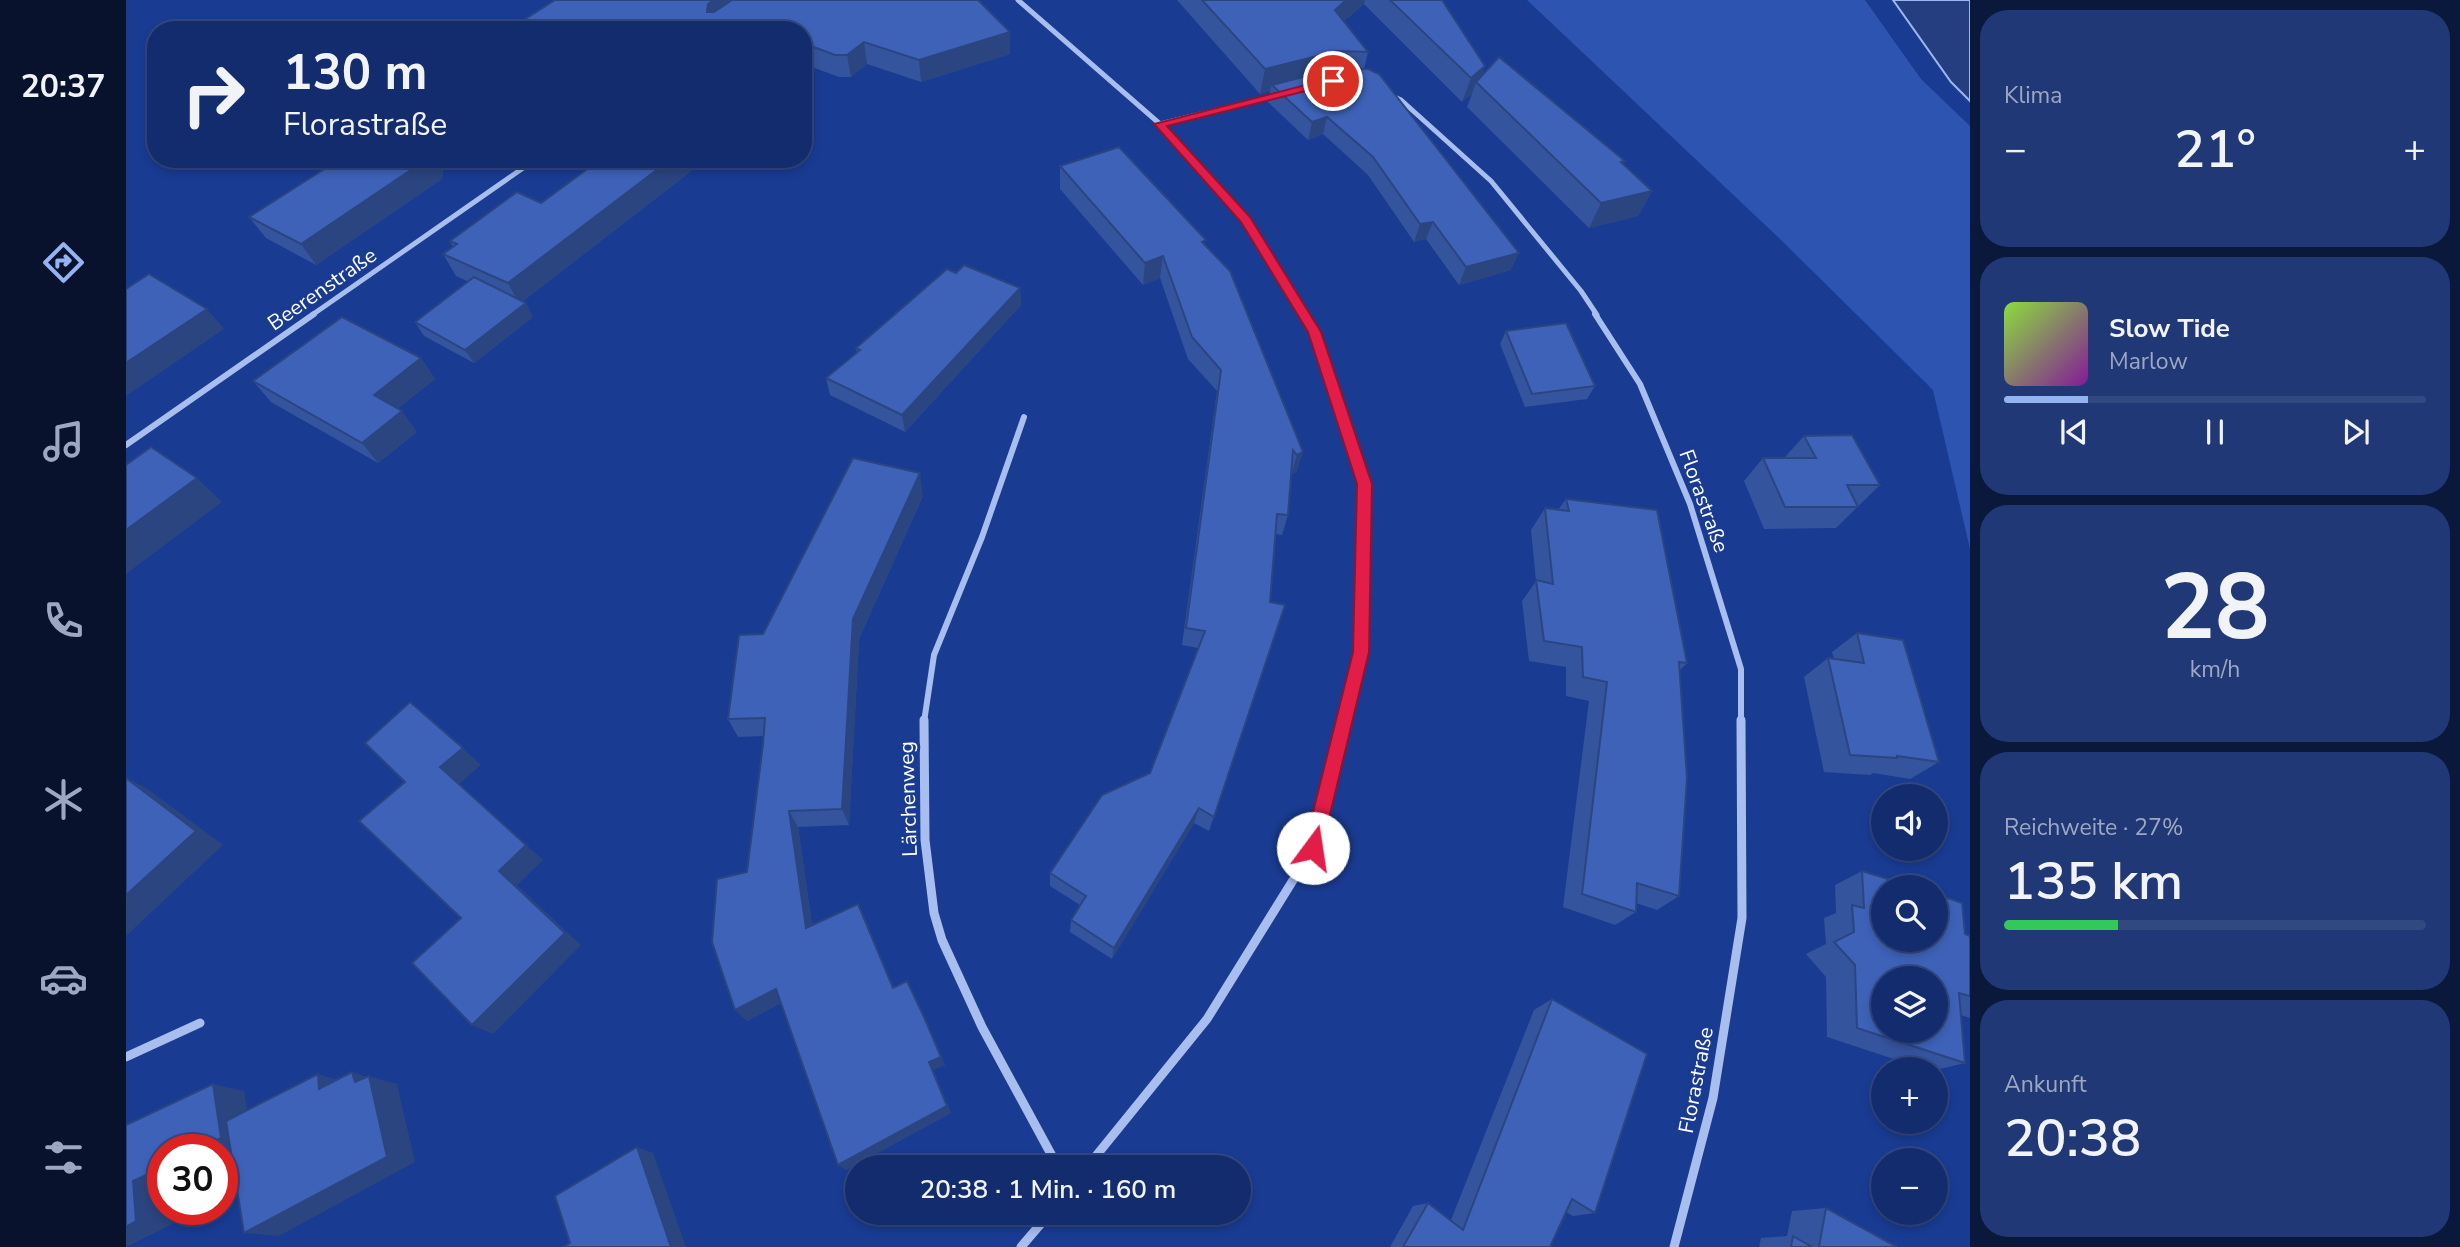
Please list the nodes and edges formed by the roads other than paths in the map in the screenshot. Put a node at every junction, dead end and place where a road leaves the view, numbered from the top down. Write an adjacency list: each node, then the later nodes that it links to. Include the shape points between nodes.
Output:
1 (1018, 0): 4 (street)
2 (1377, 88): 14 (street, Florastraße, via 1401,100 1491,181 1581,291 1640,384 1690,504 1741,669 1742,918 1713,1098)
3 (1293, 91): 4 (street)
4 (1160, 124): 11 (street, via 1245,219 1314,332 1365,484 1361,652 1313,848 1207,1019)
5 (523, 168): 7 (street, Beerenstraße)
6 (1024, 417): 10 (street, Lärchenweg, via 983,536 934,656 924,723 923,787 930,885 941,938)
7 (126, 445)
8 (200, 1023): 9 (street)
9 (126, 1057)
10 (1052, 1155)
11 (1097, 1155)
12 (1040, 1225): 13 (street)
13 (1021, 1247)
14 (1674, 1247)

